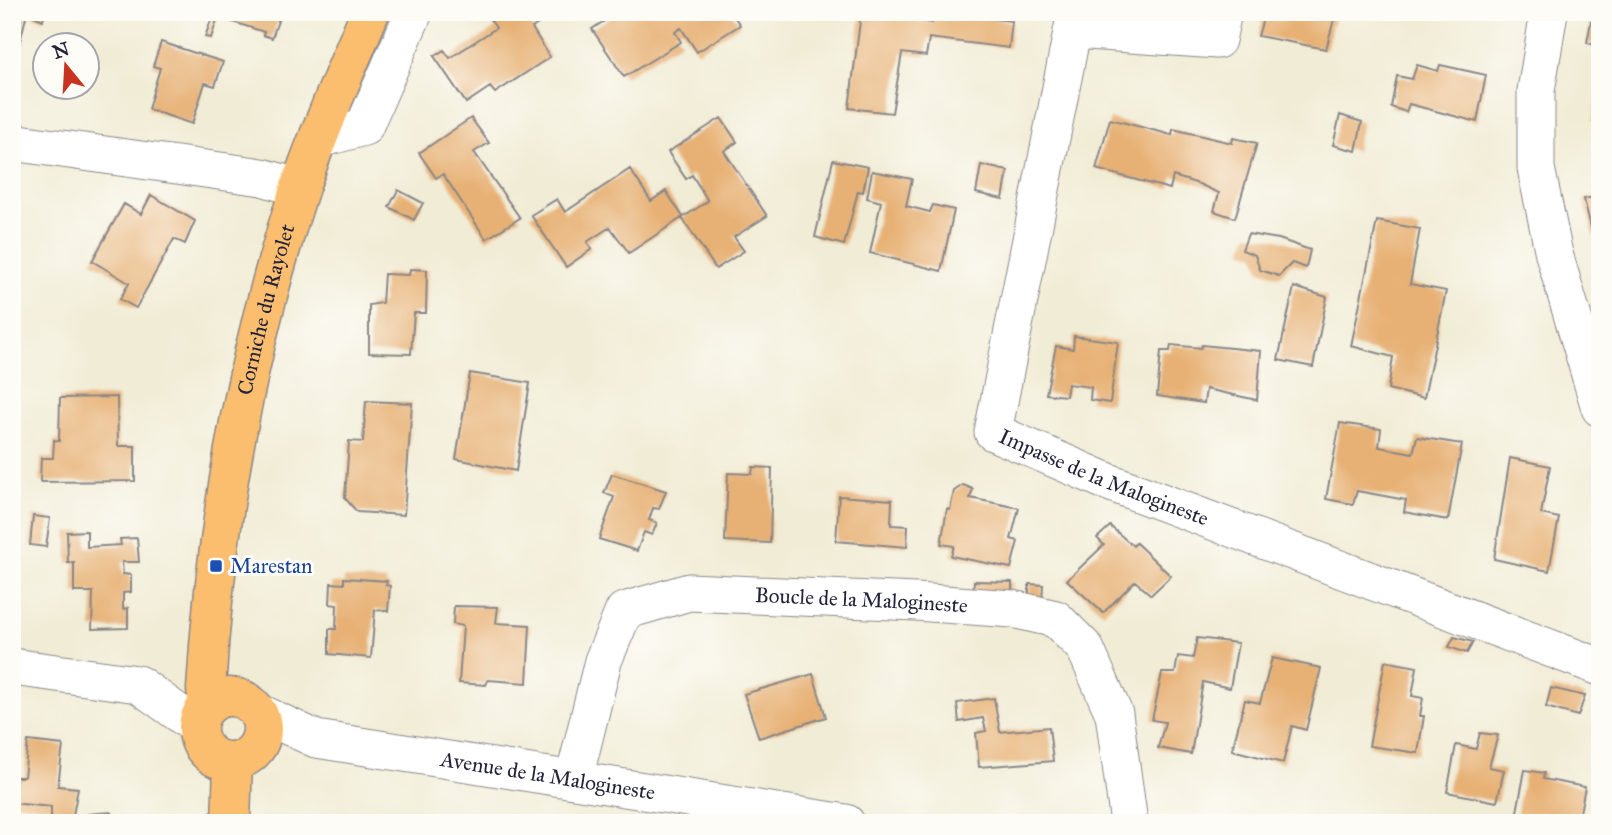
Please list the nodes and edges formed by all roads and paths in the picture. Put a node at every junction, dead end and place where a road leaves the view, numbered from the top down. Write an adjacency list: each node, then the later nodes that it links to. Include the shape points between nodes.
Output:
1 (370, 12): 6 (main road, Corniche du Rayolet)
2 (414, 12): 6 (street, via 364,127)
3 (1223, 12): 5 (street, Impasse de la Malogineste, via 1217,40)
4 (1549, 12): 9 (street, via 1536,91 1536,168 1554,254)
5 (1075, 21): 11 (street, Impasse de la Malogineste, via 993,432 1106,481)
6 (319, 139): 8 (main road, Corniche du Rayolet)
7 (12, 142): 8 (street, via 262,177)
8 (300, 188): 12 (main road, Corniche du Rayolet, via 238,415 211,619 221,661)
9 (1600, 408)
10 (12, 667): 12 (street, Avenue de la Malogineste, via 138,684)
11 (1600, 667)
12 (215, 711): 13 (main road, Corniche du Rayolet, via 201,743 223,761); 13 (main road, Corniche du Rayolet, via 261,721 259,743 244,758); 14 (street, Avenue de la Malogineste, via 316,739)
13 (233, 761): 15 (main road)
14 (574, 779): 16 (street, Avenue de la Malogineste); 17 (street, Boucle de la Malogineste, via 603,660 624,611 689,592 1013,609 1056,619 1085,648 1114,713)
15 (231, 823)
16 (846, 823)
17 (1129, 823)

